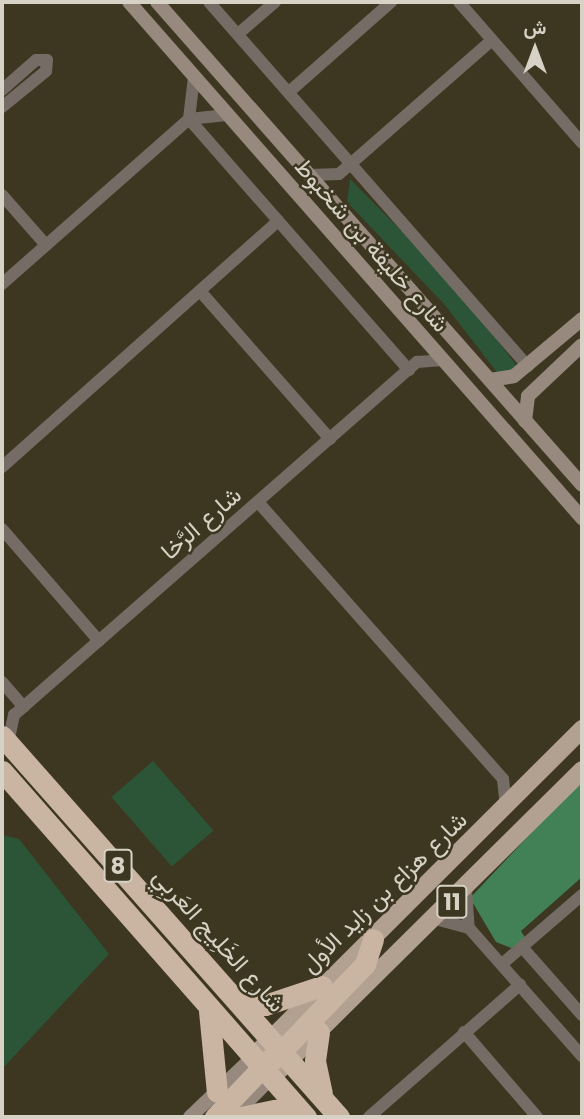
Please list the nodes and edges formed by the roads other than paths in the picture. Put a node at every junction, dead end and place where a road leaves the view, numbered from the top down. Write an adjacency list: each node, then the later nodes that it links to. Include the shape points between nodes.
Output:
1 (129, 2): 9 (main road, شارع خليفة بن شخبوط)
2 (209, 2): 7 (street)
3 (275, 2): 7 (street)
4 (391, 2): 11 (street)
5 (458, 2): 8 (street)
6 (159, 3): 18 (main road, شارع خليفة بن شخبوط)
7 (238, 34): 11 (street)
8 (492, 40): 15 (street); 16 (street)
9 (194, 77): 13 (main road, شارع خليفة بن شخبوط); 14 (street)
10 (2, 90): 12 (street, via 36,60 47,60 46,71)
11 (289, 92): 16 (street)
12 (2, 107)
13 (227, 115): 14 (street); 26 (main road, شارع خليفة بن شخبوط)
14 (188, 119): 21 (street); 22 (street)
15 (582, 143)
16 (352, 163): 17 (street); 30 (street)
17 (339, 174): 18 (street); 20 (street)
18 (310, 175): 20 (main road, شارع خليفة بن شخبوط)
19 (2, 195): 22 (street)
20 (335, 204): 32 (main road, شارع خليفة بن شخبوط)
21 (278, 222): 24 (street); 29 (street)
22 (46, 245): 23 (street)
23 (2, 284)
24 (200, 291): 34 (street); 35 (street)
25 (579, 322): 30 (main road); 31 (main road, via 543,359)
26 (420, 333): 28 (main road, شارع خليفة بن شخبوط); 29 (street)
27 (582, 345): 31 (main road)
28 (444, 360): 29 (street); 38 (main road, شارع خليفة بن شخبوط)
29 (413, 366): 34 (street, شارع الرَّخا)
30 (528, 366): 32 (main road, via 508,379)
31 (551, 374): 33 (main road, via 528,396)
32 (490, 380): 33 (main road, شارع خليفة بن شخبوط)
33 (525, 421): 36 (main road, شارع خليفة بن شخبوط)
34 (330, 439): 37 (street, شارع الرَّخا)
35 (2, 467)
36 (582, 485)
37 (258, 502): 40 (street, شارع الرَّخا); 48 (street)
38 (582, 518)
39 (2, 529): 40 (street)
40 (99, 641): 42 (street, شارع الرَّخا)
41 (2, 682): 42 (street)
42 (24, 707): 43 (street, شارع الرَّخا)
43 (8, 717): 45 (street, شارع الرَّخا)
44 (582, 729): 49 (main road, شارع هزاع بن زايد الأول / 11)
45 (5, 740): 61 (highway, شارع الخَلِيج العَربِي / 8)
46 (582, 770): 51 (main road, شارع هزاع بن زايد الأول / 11)
47 (2, 771): 54 (highway, شارع الخَلِيج العَربِي / 8)
48 (503, 779): 49 (street); 50 (street)
49 (531, 781): 50 (main road, شارع هزاع بن زايد الأول / 11)
50 (506, 807): 56 (main road, شارع هزاع بن زايد الأول / 11)
51 (466, 889): 53 (main road, شارع هزاع بن زايد الأول / 11); 55 (street)
52 (582, 895): 57 (street)
53 (435, 919): 55 (street); 64 (main road, شارع هزاع بن زايد الأول / 11)
54 (139, 927): 62 (highway, شارع الخَلِيج العَربِي / 8); 67 (highway, via 169,945)
55 (469, 928): 58 (street)
56 (373, 939): 60 (main road, شارع هزاع بن زايد الأول / 11); 67 (highway, via 365,964)
57 (522, 947): 58 (street); 63 (street)
58 (502, 964): 59 (street)
59 (520, 985): 65 (street); 66 (street)
60 (322, 986): 61 (highway, via 265,1005); 67 (main road, شارع هزاع بن زايد الأول / 11)
61 (234, 995): 67 (highway, شارع الخَلِيج العَربِي / 8)
62 (209, 1009): 67 (highway, شارع الخَلِيج العَربِي / 8); 68 (highway, via 218,1055)
63 (582, 1015)
64 (319, 1032): 67 (main road, شارع هزاع بن زايد الأول / 11); 69 (highway, via 314,1061)
65 (464, 1032): 70 (street); 78 (street)
66 (582, 1056)
67 (272, 1058): 68 (main road, شارع هزاع بن زايد الأول / 11); 69 (highway, شارع الخَلِيج العَربِي / 8); 72 (highway); 73 (main road, شارع هزاع بن زايد الأول / 11); 76 (highway, شارع الخَلِيج العَربِي / 8)
68 (217, 1092): 71 (main road, شارع هزاع بن زايد الأول / 11)
69 (324, 1108): 77 (highway, شارع الخَلِيج العَربِي / 8)
70 (366, 1116)
71 (190, 1117)
72 (215, 1117)
73 (232, 1117)
74 (241, 1117): 75 (highway, via 275,1110)
75 (300, 1117)
76 (306, 1117)
77 (340, 1117)
78 (537, 1117)

